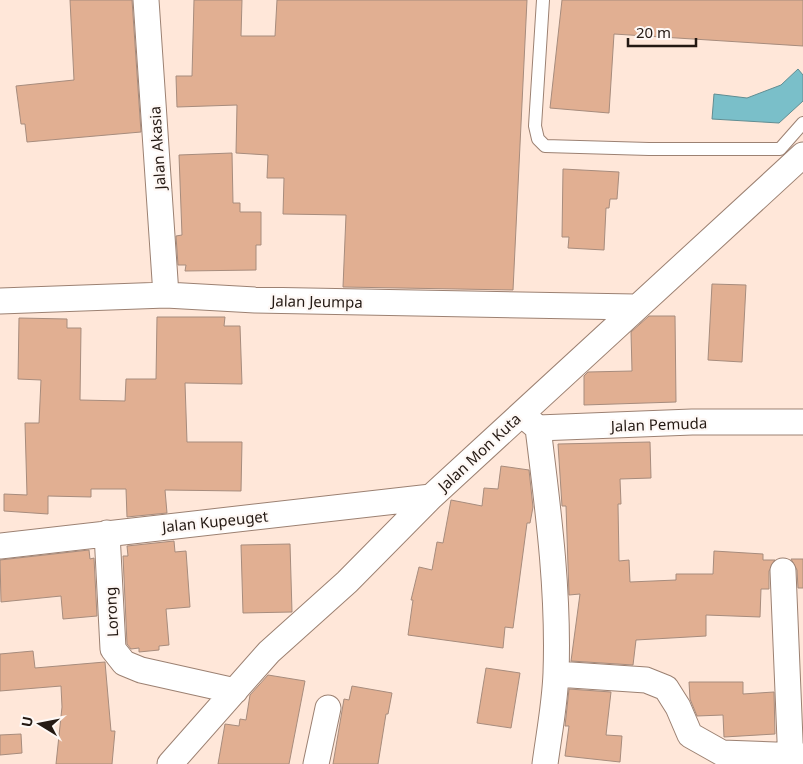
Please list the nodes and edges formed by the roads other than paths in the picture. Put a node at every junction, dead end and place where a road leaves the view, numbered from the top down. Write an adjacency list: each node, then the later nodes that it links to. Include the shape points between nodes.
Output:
1 (146, 0): 5 (street, Jalan Akasia)
2 (543, 0): 3 (lane, via 535,126 538,138 545,146 780,149)
3 (803, 123)
4 (803, 154): 7 (street, Jalan Mon Kuta)
5 (166, 296): 6 (street, Jalan Jeumpa); 7 (street, Jalan Jeumpa)
6 (0, 301)
7 (635, 307): 8 (street, Jalan Mon Kuta)
8 (530, 421): 9 (street, Jalan Pemuda); 10 (street, Jalan Mon Kuta); 14 (street, via 548,506)
9 (803, 422)
10 (430, 497): 11 (street, Jalan Kupeuget); 15 (street, Jalan Mon Kuta, via 347,582 270,652)
11 (107, 534): 12 (street, Jalan Kupeuget); 15 (street, Lorong, via 112,650 124,663 141,670)
12 (0, 546)
13 (783, 571): 17 (street)
14 (556, 674): 17 (street, via 646,680 666,688 690,735 722,753); 20 (street)
15 (235, 691): 18 (street, Jalan Mon Kuta)
16 (328, 708): 19 (street)
17 (795, 759)
18 (170, 764)
19 (316, 764)
20 (545, 764)

